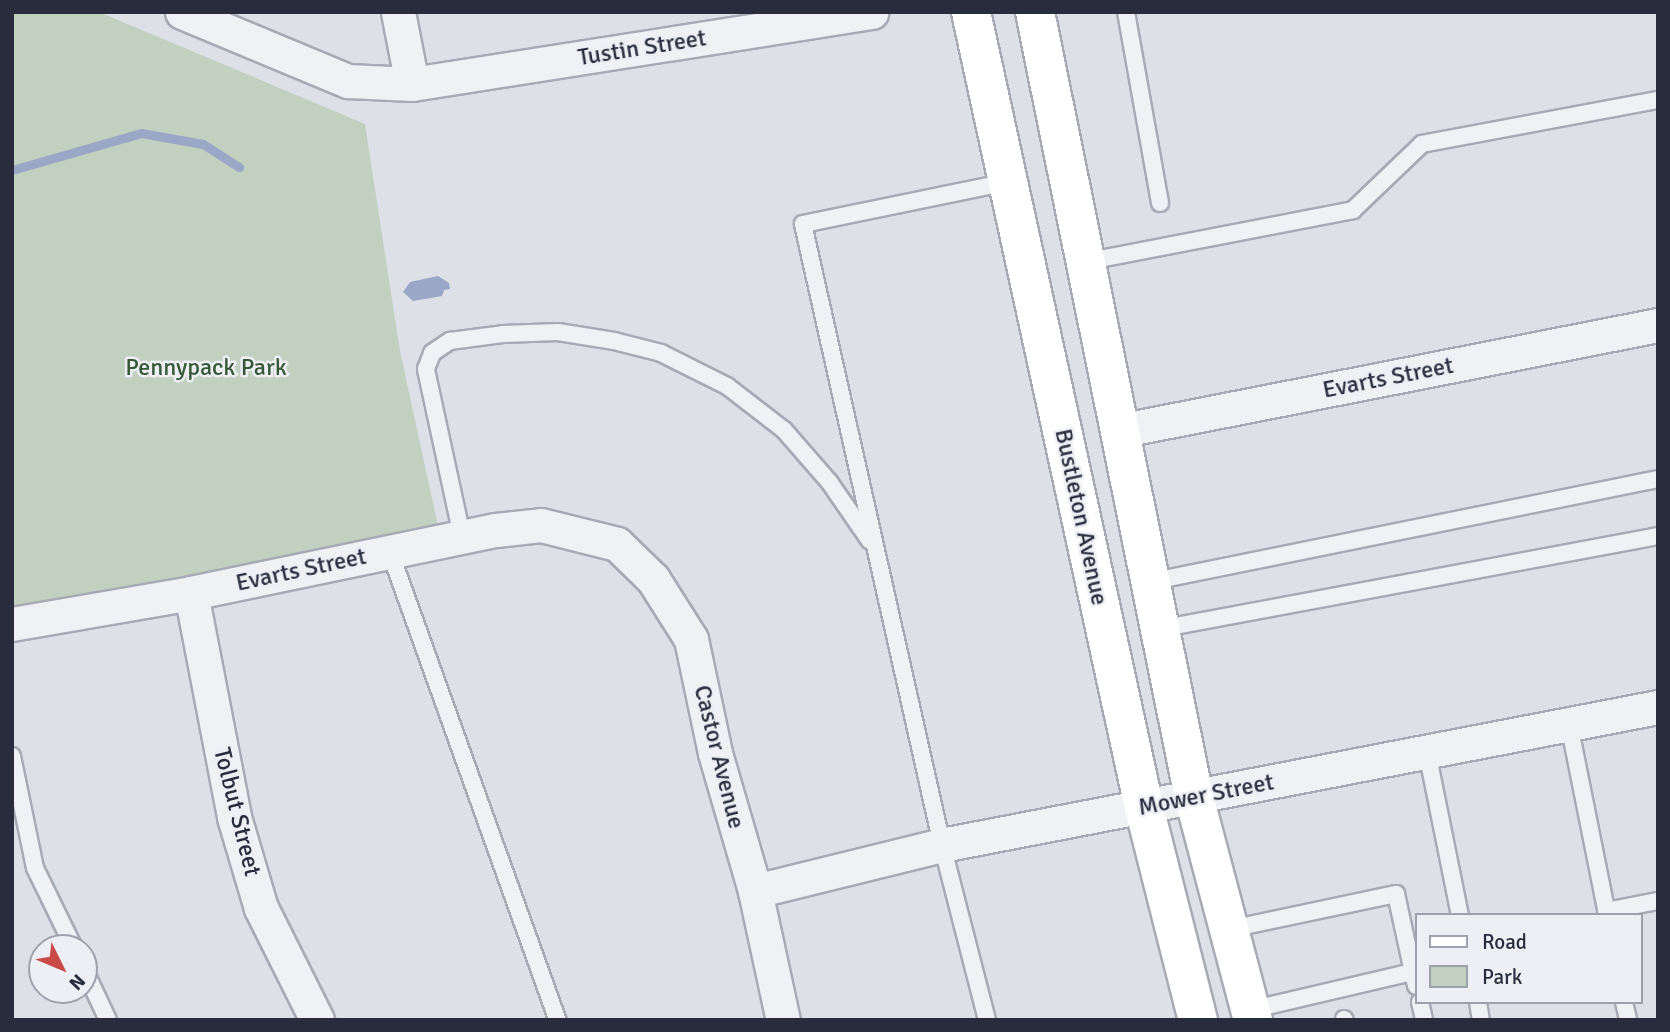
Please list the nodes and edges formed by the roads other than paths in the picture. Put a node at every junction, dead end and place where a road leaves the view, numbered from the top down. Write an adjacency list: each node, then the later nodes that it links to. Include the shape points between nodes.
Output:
1 (182, 12): 7 (street, Tustin Street, via 348,81)
2 (398, 12): 7 (street)
3 (872, 12): 7 (street, Tustin Street)
4 (971, 12): 9 (main road, Bustleton Avenue)
5 (1035, 12): 11 (main road)
6 (1126, 12): 10 (lane)
7 (412, 84)
8 (1658, 100): 11 (lane, via 1422,144 1353,210)
9 (1008, 182): 18 (lane, via 803,224); 29 (main road, Bustleton Avenue)
10 (1160, 203)
11 (1084, 262): 13 (main road)
12 (1658, 325): 13 (street, Evarts Street)
13 (1118, 431): 20 (main road)
14 (1658, 479): 20 (lane)
15 (590, 535): 16 (street, Evarts Street, via 541,525); 31 (street, Castor Avenue, via 617,544 653,579 691,639 715,753)
16 (462, 536): 18 (lane, via 426,369 432,353 450,341 558,332 661,353 727,386 784,430 830,483); 19 (street, Evarts Street)
17 (1658, 536): 23 (lane)
18 (876, 549): 30 (lane)
19 (390, 552): 21 (street, Evarts Street); 43 (lane)
20 (1149, 582): 23 (main road)
21 (191, 593): 22 (street, Evarts Street); 42 (street, Tolbut Street, via 234,817 261,908)
22 (12, 624)
23 (1159, 629): 28 (main road)
24 (1658, 706): 25 (street, Mower Street)
25 (1569, 724): 26 (street, Mower Street); 34 (lane)
26 (1427, 752): 28 (street, Mower Street); 33 (lane)
27 (12, 756): 36 (lane, via 35,867)
28 (1194, 797): 29 (street, Mower Street); 35 (main road)
29 (1144, 807): 30 (street, Mower Street); 46 (main road, Bustleton Avenue)
30 (942, 845): 31 (street, Mower Street); 45 (lane)
31 (755, 891): 44 (street, Castor Avenue)
32 (1658, 901): 34 (lane)
33 (1460, 913)
34 (1606, 913)
35 (1230, 929): 37 (lane, via 1396,894); 40 (main road)
36 (67, 934)
37 (1414, 972)
38 (1414, 976): 40 (lane)
39 (98, 999): 41 (lane)
40 (1251, 1015)
41 (108, 1020)
42 (317, 1020)
43 (558, 1020)
44 (783, 1020)
45 (987, 1020)
46 (1198, 1020)

